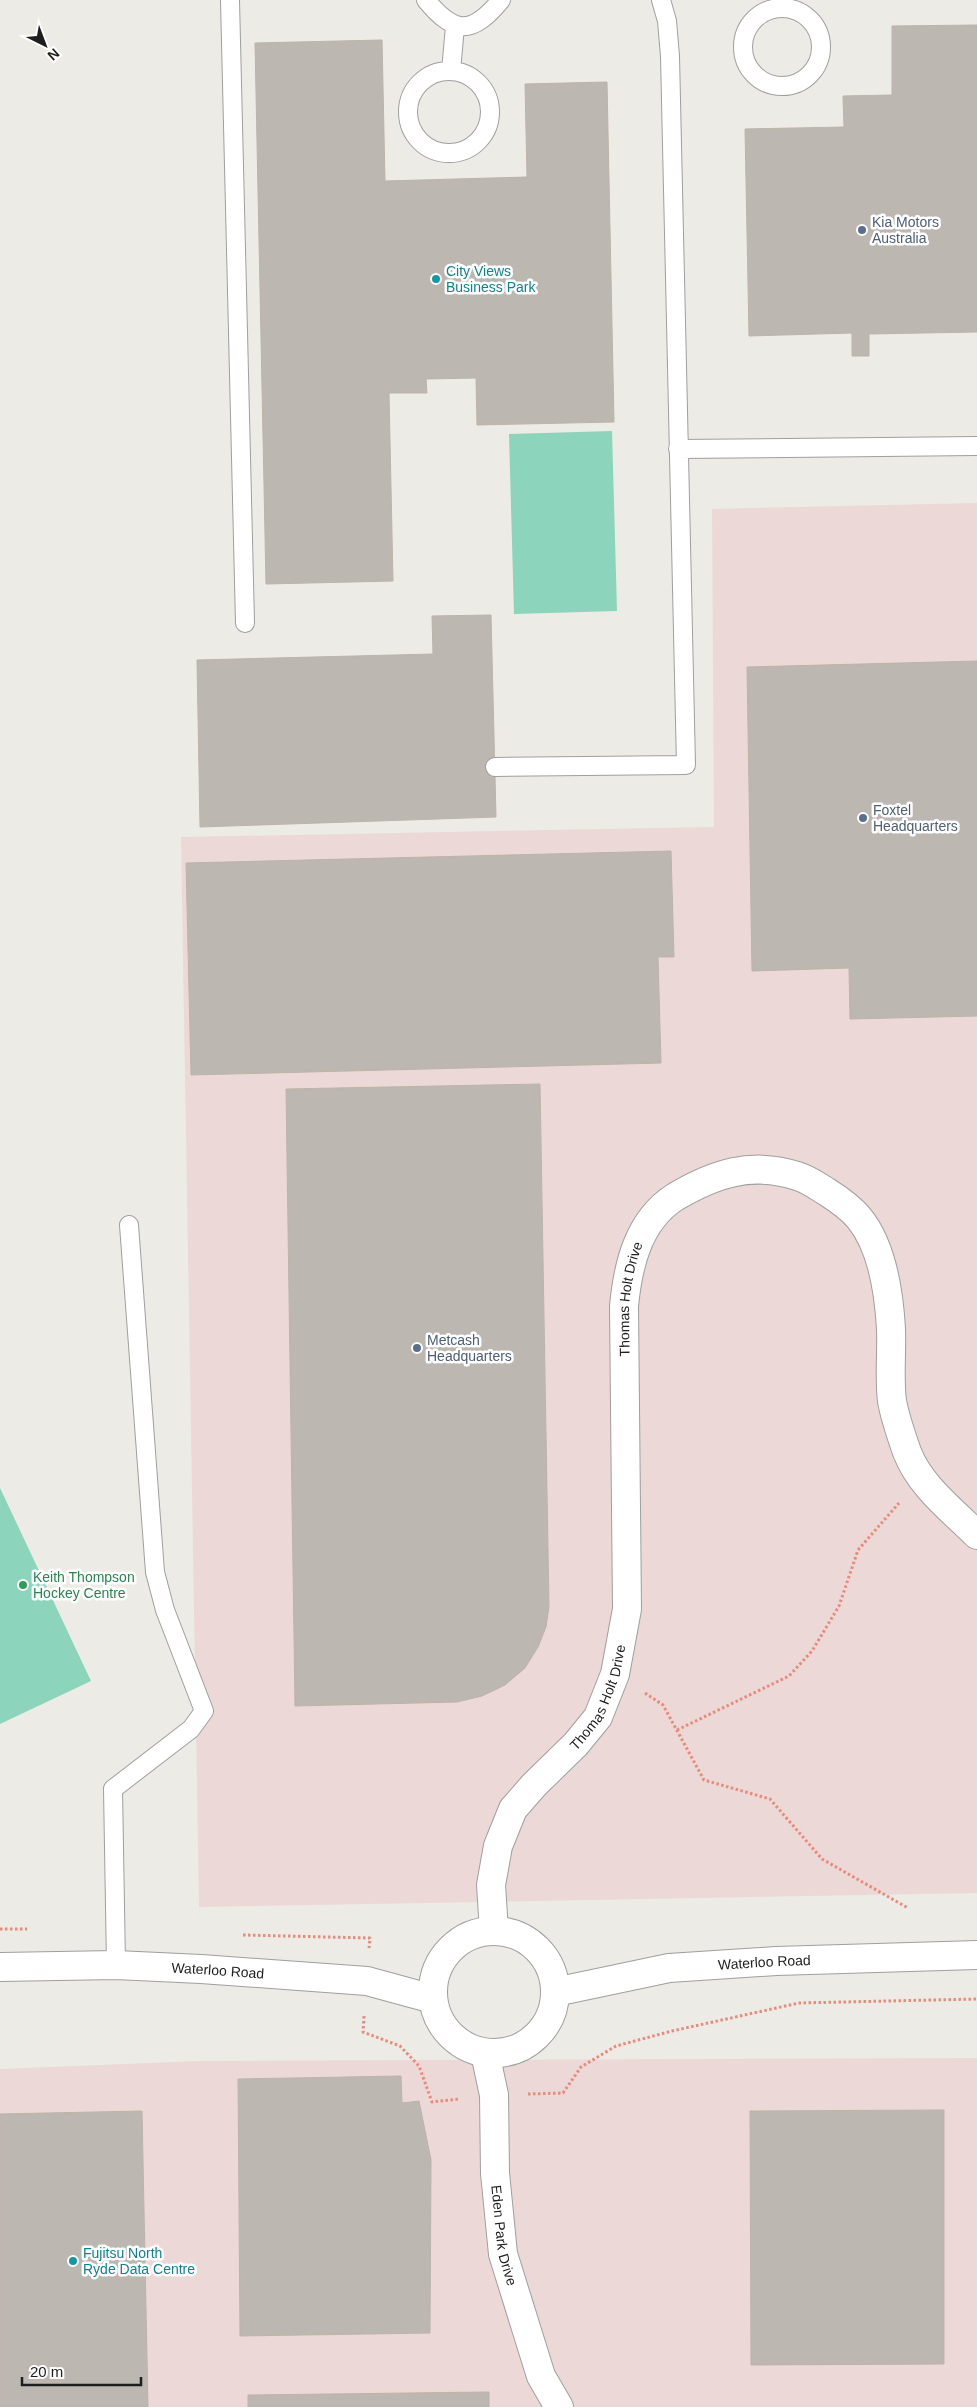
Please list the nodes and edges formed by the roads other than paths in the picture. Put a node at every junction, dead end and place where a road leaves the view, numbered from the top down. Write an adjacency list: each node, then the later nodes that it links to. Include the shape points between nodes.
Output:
1 (230, 0): 10 (lane)
2 (426, 0): 6 (lane, via 440,17)
3 (501, 0): 6 (lane, via 488,16 474,25)
4 (661, 0): 9 (lane, via 667,21 670,56)
5 (778, 4): 5 (lane, via 804,14 814,23 820,36 819,61 812,71 792,85 768,84 754,73 744,57 743,45 750,26)
6 (455, 26): 7 (lane)
7 (451, 71): 7 (lane, via 476,80 484,90 490,114 488,127 471,148 444,153 430,149 419,140 408,115 416,88 427,78)
8 (977, 446): 9 (lane)
9 (678, 449): 11 (lane, via 686,765)
10 (245, 623)
11 (494, 767)
12 (129, 1225): 16 (lane, via 155,1572 165,1610 204,1711 191,1728 113,1788)
13 (977, 1535): 14 (street, Thomas Holt Drive, via 934,1493 908,1454 892,1401 891,1328 886,1291 878,1255 858,1216 805,1179 778,1170 738,1171 712,1177 673,1199 650,1221 636,1245 627,1275 624,1306 627,1609 615,1674 598,1717 513,1809 498,1846 491,1885)
14 (494, 1931): 18 (street, via 513,1934 544,1956 552,1973); 19 (street, via 474,1934 456,1944 434,1979)
15 (977, 1955): 18 (street, Waterloo Road, via 669,1968)
16 (116, 1965): 17 (street, Waterloo Road); 19 (street, Waterloo Road, via 367,1981)
17 (0, 1967)
18 (555, 1992): 20 (street, via 552,2013 541,2031 525,2044 506,2052)
19 (433, 1999): 20 (street, via 438,2018 450,2035 466,2047)
20 (485, 2053): 21 (street, Eden Park Drive, via 494,2095 495,2173 503,2254 541,2376)
21 (559, 2407)

